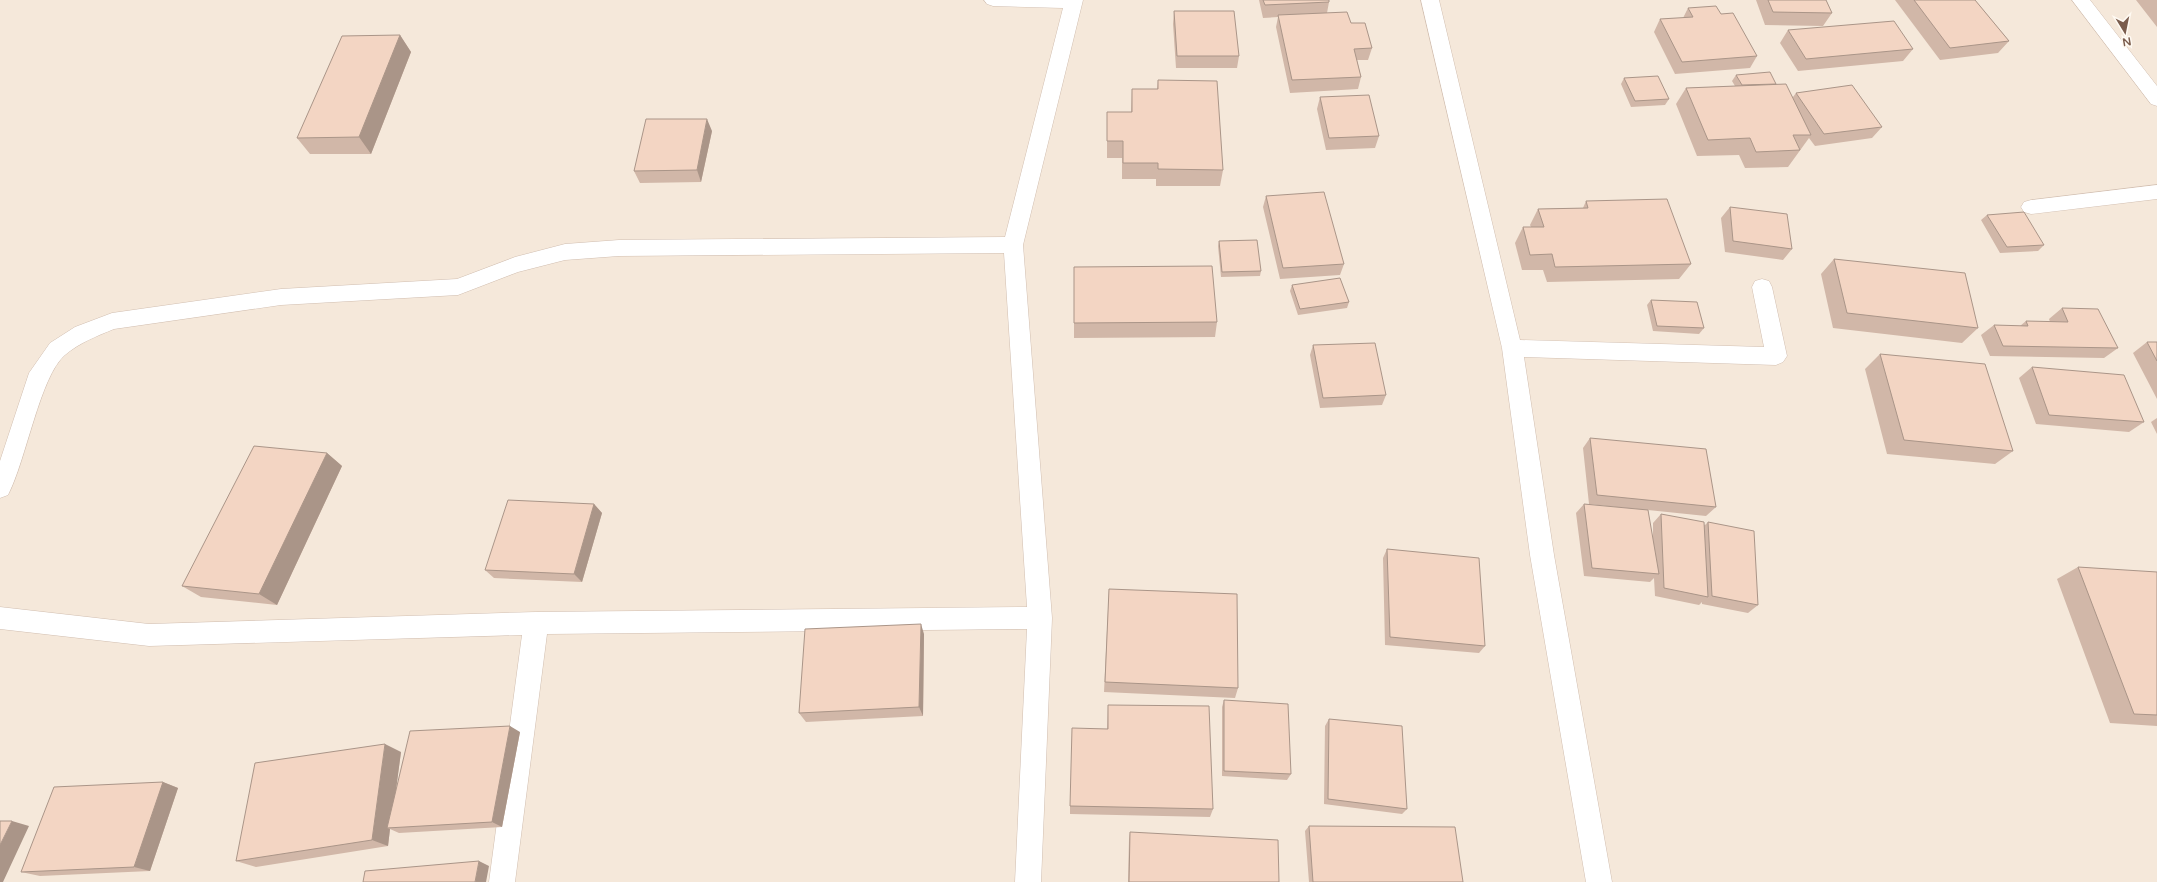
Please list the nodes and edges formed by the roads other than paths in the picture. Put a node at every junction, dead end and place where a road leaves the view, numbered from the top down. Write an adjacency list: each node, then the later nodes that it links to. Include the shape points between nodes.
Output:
1 (993, 0): 4 (street)
2 (1430, 0): 12 (street)
3 (2080, 0): 6 (street)
4 (1074, 1): 10 (street)
5 (2157, 70): 6 (street)
6 (2138, 72): 7 (street)
7 (2157, 99)
8 (2157, 192): 9 (street)
9 (2031, 207)
10 (1013, 245): 13 (street, via 619,248 566,252 515,265 458,286 281,297 112,321 82,333 57,349 44,367); 15 (street)
11 (1762, 287): 12 (street, via 1776,356)
12 (1512, 348): 19 (street, via 1542,555)
13 (0, 488)
14 (0, 618): 16 (street, via 149,635)
15 (1040, 618): 16 (street); 18 (street)
16 (536, 623): 17 (street)
17 (502, 882)
18 (1028, 882)
19 (1599, 882)

